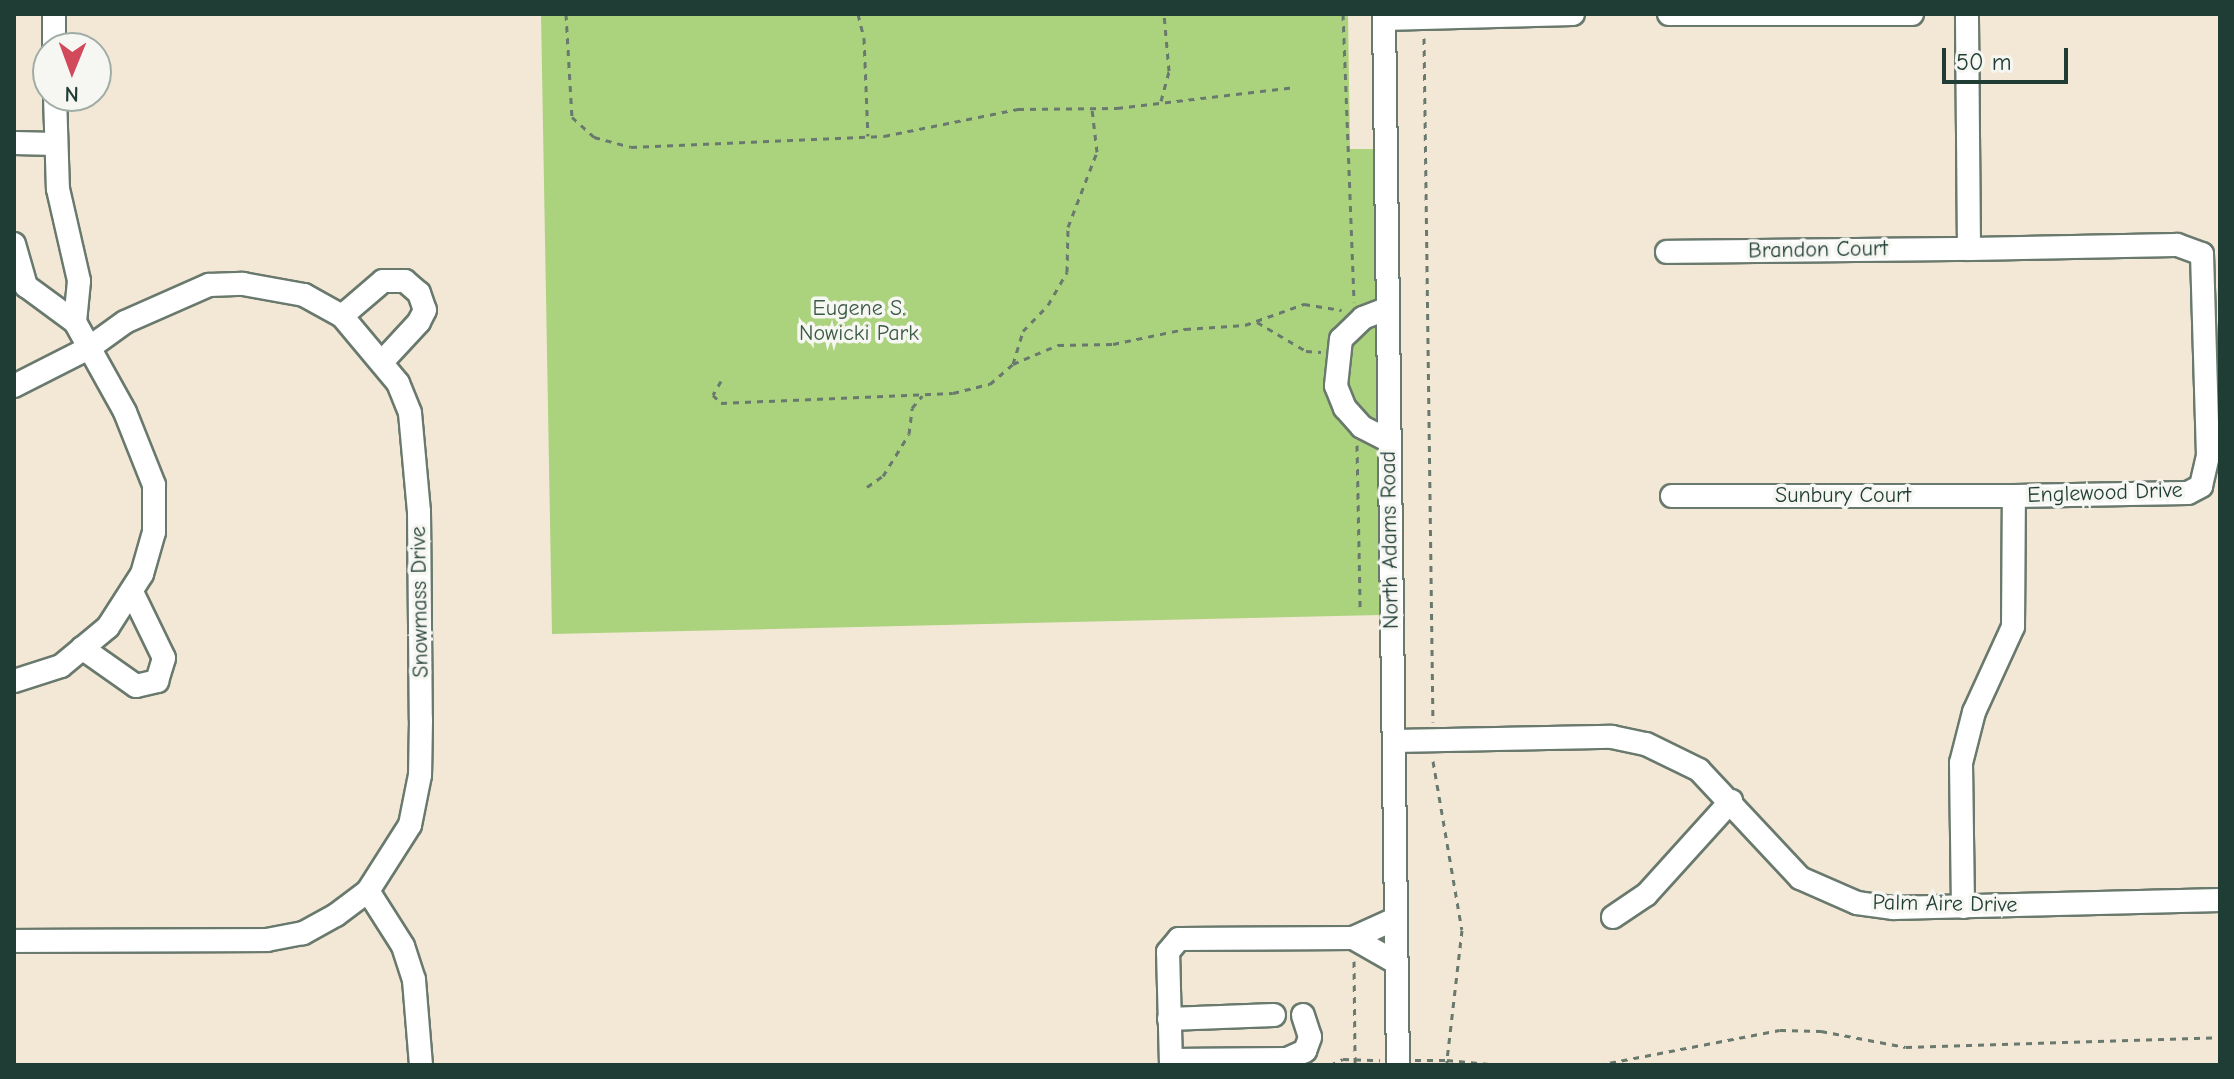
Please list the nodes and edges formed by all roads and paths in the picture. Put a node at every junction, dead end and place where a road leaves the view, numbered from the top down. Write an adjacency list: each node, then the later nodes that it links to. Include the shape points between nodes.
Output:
1 (566, 14): 14 (path, via 572,117 594,137 631,147)
2 (858, 14): 14 (path, via 864,38)
3 (1164, 14): 11 (path, via 1169,71)
4 (1573, 14): 9 (street)
5 (1669, 14): 6 (street)
6 (1912, 14)
7 (1967, 14): 18 (street)
8 (1384, 17): 9 (street); 20 (street, North Adams Road)
9 (1425, 19): 40 (path, via 1422,186)
10 (1296, 87): 11 (path)
11 (1161, 101): 12 (path)
12 (1092, 109): 14 (path, via 1018,109 916,133); 28 (path, via 1097,152 1068,227 1067,272 1048,305 1023,331)
13 (55, 112): 16 (street)
14 (868, 136)
15 (14, 143): 16 (street)
16 (56, 144): 23 (street, via 63,219 79,281)
17 (14, 244): 23 (street, via 26,286)
18 (1969, 249): 19 (street, Brandon Court); 35 (street, Englewood Drive, via 2177,245 2202,254 2208,456 2201,486 2179,493)
19 (1667, 252)
20 (1386, 309): 24 (street); 32 (street, North Adams Road)
21 (342, 316): 25 (street, Snowmass Drive, via 304,295 243,284 209,285 125,322); 27 (street, Snowmass Drive); 27 (street, via 383,281 405,281 419,293 425,310 419,322)
22 (1256, 321): 24 (path, via 1323,303 1342,310); 26 (path, via 1306,351); 28 (path, via 1185,329 1139,341 1058,345)
23 (75, 322): 25 (street)
24 (1356, 324): 26 (street)
25 (89, 348): 30 (street, Snowmass Drive); 36 (street, via 141,446 154,485 154,532)
26 (1337, 352): 32 (street, via 1336,386 1345,408 1362,427)
27 (382, 362): 42 (street, Snowmass Drive, via 410,413 416,452 420,775 410,825)
28 (1013, 364): 31 (path, via 978,389)
29 (721, 381): 31 (path, via 713,395 721,403 735,398)
30 (14, 386)
31 (922, 396): 33 (path, via 912,408 909,434 883,476)
32 (1388, 440): 39 (street, North Adams Road)
33 (867, 487)
34 (1672, 496): 35 (street, Sunbury Court)
35 (2014, 496): 44 (street, Englewood Drive, via 2013,627 1974,712 1961,763)
36 (132, 592): 37 (street, via 108,627); 37 (street, via 164,658 157,681 136,686)
37 (82, 648): 38 (street, via 61,666)
38 (14, 681)
39 (1394, 741): 40 (street, Palm Aire Drive); 46 (street, North Adams Road)
40 (1432, 741): 41 (street, Palm Aire Drive, via 1612,737 1646,744 1699,770); 56 (path, via 1462,930)
41 (1731, 801): 44 (street, Palm Aire Drive, via 1776,857 1824,892 1894,908); 45 (street, via 1646,895)
42 (368, 891): 48 (street, Snowmass Drive, via 303,933 267,940); 57 (street, via 403,946 414,980)
43 (2220, 900): 44 (street, Palm Aire Drive)
44 (1963, 907)
45 (1613, 917)
46 (1395, 919): 47 (street); 49 (street, North Adams Road)
47 (1353, 938): 49 (street); 52 (street, via 1179,939 1168,952); 55 (path)
48 (14, 941)
49 (1395, 962): 59 (street, North Adams Road)
50 (1274, 1015): 52 (street)
51 (1303, 1015): 54 (street, via 1310,1037 1305,1051 1287,1059)
52 (1169, 1019): 54 (street)
53 (2220, 1037): 61 (path, via 2172,1042 2045,1038 1906,1047 1821,1031 1780,1030)
54 (1171, 1062)
55 (1355, 1062): 58 (path)
56 (1447, 1063): 60 (path)
57 (421, 1065)
58 (1330, 1065)
59 (1398, 1065)
60 (1500, 1065)
61 (1598, 1065)

